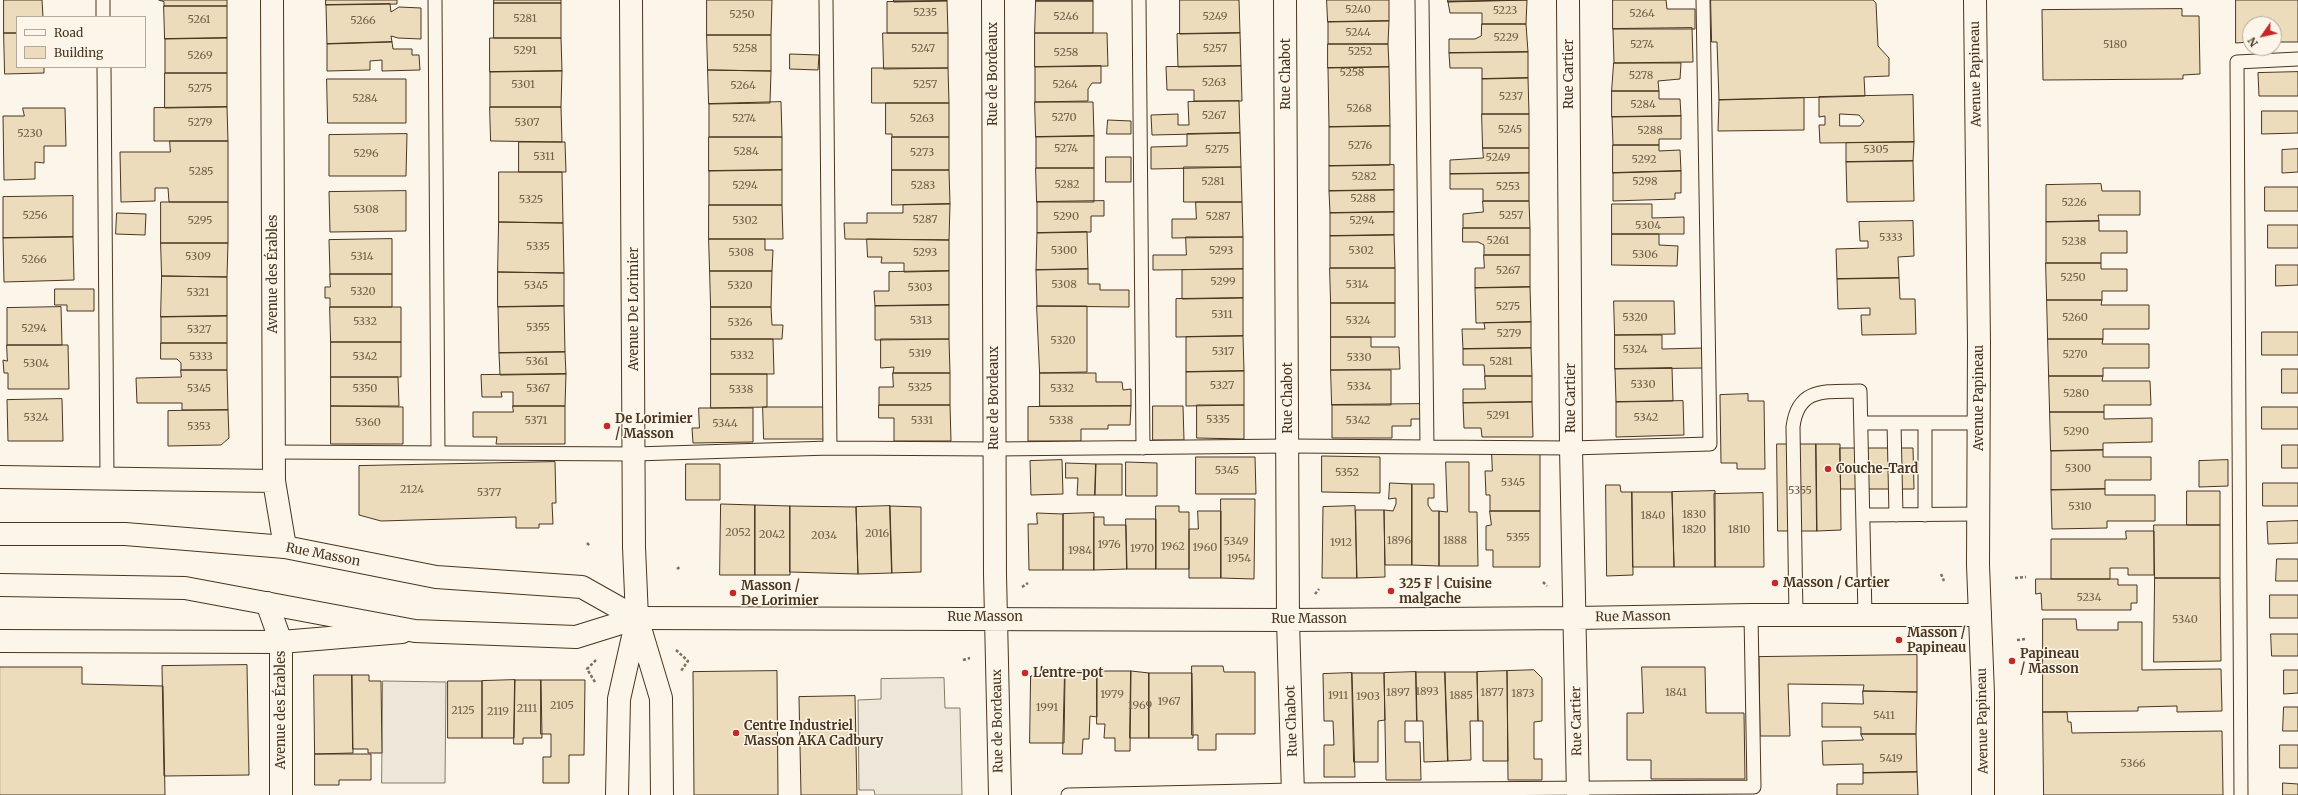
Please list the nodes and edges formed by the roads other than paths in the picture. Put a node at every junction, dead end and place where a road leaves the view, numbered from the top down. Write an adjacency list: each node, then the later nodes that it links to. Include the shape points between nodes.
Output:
1 (103, 0): 13 (lane)
2 (272, 0): 26 (street, Avenue des Érables)
3 (436, 0): 27 (lane)
4 (631, 0): 28 (street, Avenue De Lorimier)
5 (826, 0): 22 (lane)
6 (993, 0): 25 (street, Rue de Bordeaux)
7 (1139, 0): 23 (lane)
8 (1285, 0): 20 (street, Rue Chabot)
9 (1422, 0): 21 (lane)
10 (1568, 0): 24 (street, Rue Cartier)
11 (1703, 0): 24 (lane, via 1710,444)
12 (1975, 0): 19 (street, Avenue Papineau)
13 (103, 16)
14 (2298, 59): 62 (lane, via 2237,62)
15 (104, 68): 30 (lane)
16 (1861, 423): 17 (lane); 34 (lane); 42 (lane, via 1860,392 1820,392 1800,403 1794,414)
17 (1894, 423): 18 (lane); 35 (lane)
18 (1925, 423): 19 (lane); 32 (lane)
19 (1978, 423): 33 (street, Avenue Papineau)
20 (1289, 446): 21 (lane); 23 (lane); 47 (street, Rue Chabot)
21 (1427, 447): 24 (lane)
22 (830, 448): 25 (lane); 28 (lane)
23 (1143, 448): 25 (lane)
24 (1571, 448): 46 (street, Rue Cartier)
25 (994, 449): 44 (street, Rue de Bordeaux)
26 (274, 452): 27 (lane); 31 (street, Avenue des Érables)
27 (438, 452): 28 (lane)
28 (635, 454): 45 (street, Avenue De Lorimier, via 634,547)
29 (0, 477): 30 (street)
30 (107, 478): 31 (street)
31 (274, 481): 37 (street, Avenue des Érables)
32 (1925, 514): 33 (lane); 35 (lane)
33 (1978, 514): 41 (street, Avenue Papineau)
34 (1863, 515): 35 (lane); 43 (lane)
35 (1896, 515)
36 (0, 534): 37 (street, Rue Masson, via 125,534)
37 (285, 547): 45 (street, Rue Masson, via 436,577 582,587)
38 (0, 585): 39 (street, Rue Masson, via 185,588)
39 (267, 603): 48 (street, Rue Masson); 50 (street, Avenue des Érables)
40 (1751, 615): 42 (street, Rue Masson); 46 (street, Rue Masson); 53 (lane, via 1754,787)
41 (1980, 615): 43 (street, Rue Masson); 61 (street, Avenue Papineau)
42 (1796, 616): 43 (street, Rue Masson)
43 (1865, 616)
44 (996, 617): 45 (street, Rue Masson); 47 (street, Rue Masson); 59 (street, Rue de Bordeaux)
45 (637, 618): 48 (street, Rue Masson, via 576,637); 57 (street, Avenue De Lorimier, via 619,699); 58 (street, Avenue De Lorimier, via 661,698)
46 (1576, 618): 47 (street, Rue Masson); 52 (street, Rue Cartier)
47 (1288, 620): 54 (street, Rue Chabot)
48 (412, 631): 50 (street, Rue Masson)
49 (0, 641): 50 (street, Rue Masson)
50 (281, 642): 56 (street, Avenue des Érables)
51 (1434, 792): 52 (lane); 54 (lane)
52 (1578, 792): 53 (lane)
53 (1724, 792)
54 (1293, 793): 55 (lane)
55 (1139, 794): 60 (lane)
56 (281, 795)
57 (617, 795)
58 (662, 795)
59 (1000, 795)
60 (1068, 795)
61 (1984, 795)
62 (2241, 795)

